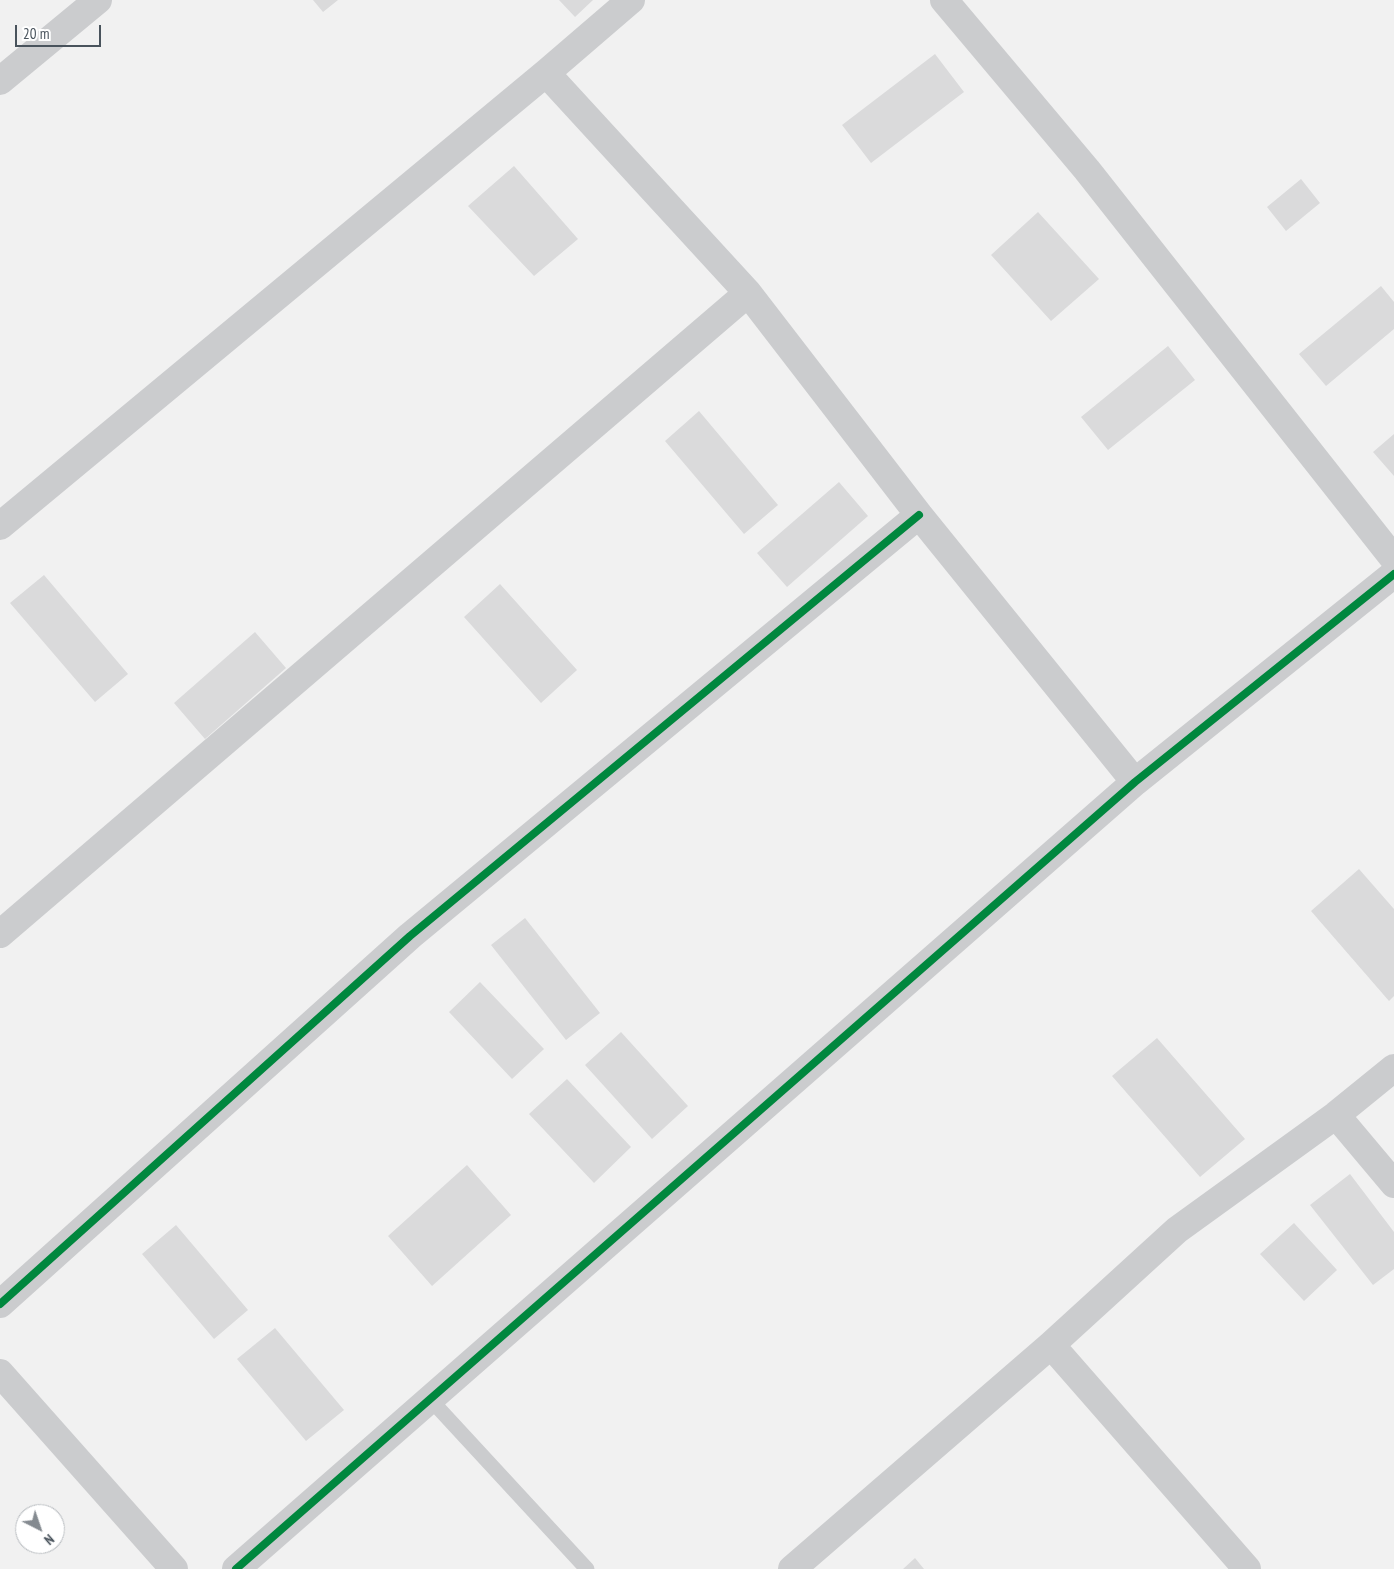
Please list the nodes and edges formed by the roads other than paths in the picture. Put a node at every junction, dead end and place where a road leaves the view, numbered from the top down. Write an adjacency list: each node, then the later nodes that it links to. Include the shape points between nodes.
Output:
1 (98, 0): 5 (street)
2 (631, 0): 4 (street)
3 (944, 0): 9 (street, via 1086,170)
4 (546, 73): 6 (street); 8 (street)
5 (0, 81)
6 (748, 293): 7 (street); 12 (street)
7 (919, 515): 11 (street); 16 (street, via 410,936)
8 (0, 526)
9 (1394, 560)
10 (1394, 574): 11 (street)
11 (1135, 782): 19 (street)
12 (0, 934)
13 (1394, 1068): 14 (street)
14 (1336, 1115): 15 (street); 17 (street, via 1177,1230)
15 (1394, 1184)
16 (0, 1304)
17 (1051, 1345): 23 (street); 24 (street)
18 (0, 1373): 20 (street)
19 (430, 1398): 21 (street); 22 (lane)
20 (174, 1569)
21 (236, 1569)
22 (587, 1569)
23 (792, 1569)
24 (1247, 1569)

